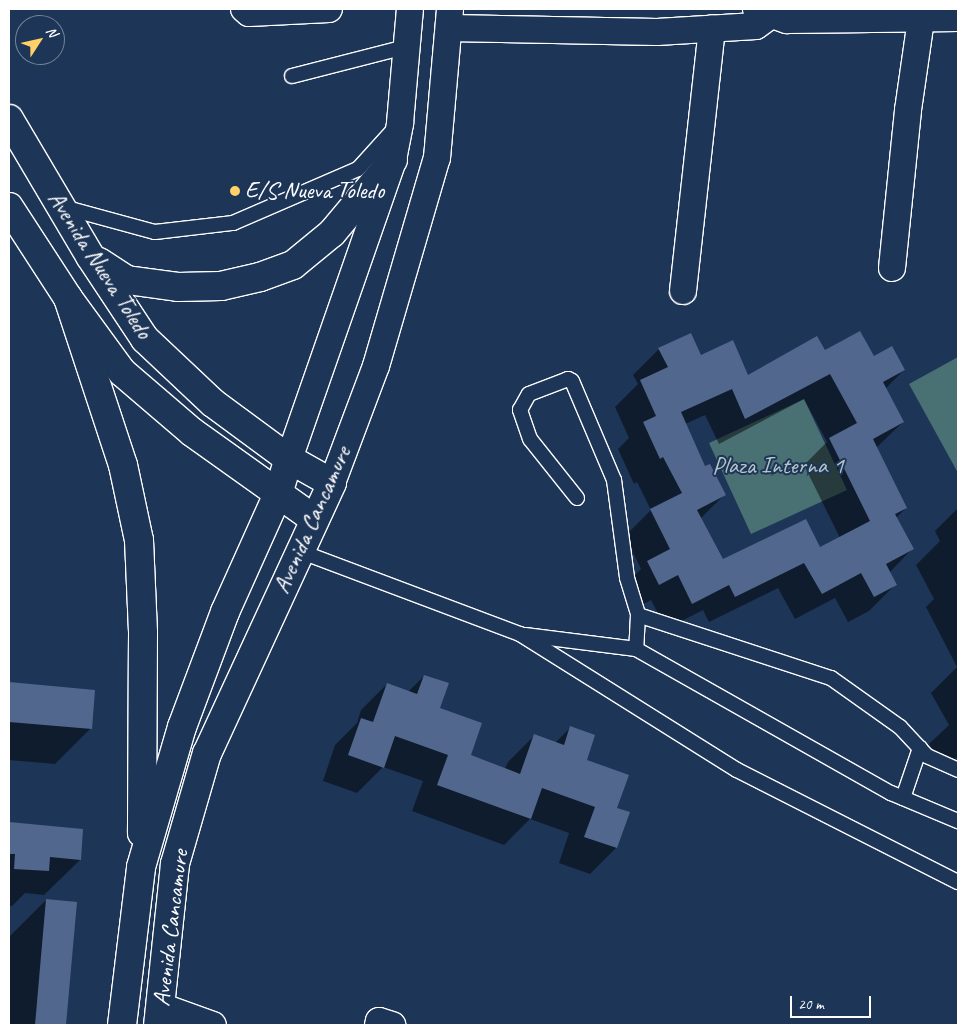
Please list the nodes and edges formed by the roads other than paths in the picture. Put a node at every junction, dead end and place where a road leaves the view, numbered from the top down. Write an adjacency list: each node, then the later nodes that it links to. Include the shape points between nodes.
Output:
1 (244, 9): 2 (street, via 249,13)
2 (329, 9)
3 (410, 9): 10 (street, Avenida Cancamure)
4 (763, 12): 5 (street, via 787,20); 9 (street, via 756,26)
5 (814, 15): 8 (street)
6 (450, 18): 9 (street, via 657,32); 22 (street, Avenida Cancamure, via 438,158 376,366)
7 (958, 18): 8 (street)
8 (921, 20): 18 (street)
9 (712, 29): 19 (street)
10 (409, 46): 11 (lane); 13 (street, Avenida Cancamure)
11 (292, 76)
12 (9, 119): 15 (main road, Avenida Nueva Toledo)
13 (400, 123): 14 (street, Avenida Cancamure); 15 (lane, via 358,169 233,223 156,232)
14 (393, 160): 17 (main road, via 332,233 293,265 260,277 221,286 178,287 127,280); 21 (street, Avenida Cancamure)
15 (60, 206): 17 (main road, Avenida Nueva Toledo)
16 (9, 207): 20 (main road, Avenida Nueva Toledo)
17 (90, 256): 21 (main road, Avenida Nueva Toledo, via 145,339 213,403)
18 (892, 268)
19 (683, 292)
20 (68, 298): 23 (main road, Avenida Nueva Toledo, via 122,372 192,432); 34 (main road, via 123,465 139,540 143,633)
21 (289, 459): 22 (main road, Avenida Nueva Toledo); 23 (main road, Avenida Cancamure)
22 (332, 483): 25 (main road, Avenida Cancamure)
23 (278, 494): 25 (main road, Avenida Nueva Toledo); 34 (main road, Avenida Cancamure, via 225,612 185,718)
24 (577, 498): 27 (lane, via 530,439 520,410 529,394 568,379 572,381 614,480 627,578)
25 (314, 519): 26 (main road, Avenida Cancamure)
26 (299, 551): 28 (lane); 36 (main road, Avenida Cancamure, via 208,752 175,864)
27 (638, 615): 29 (lane); 30 (lane, via 831,678 900,727)
28 (520, 634): 29 (lane); 35 (lane, via 737,770)
29 (636, 649): 32 (lane)
30 (920, 748): 31 (lane, via 927,756); 32 (lane)
31 (958, 770)
32 (903, 798): 33 (lane)
33 (958, 821)
34 (141, 867): 37 (main road, Avenida Cancamure)
35 (958, 882)
36 (159, 1016): 38 (street)
37 (122, 1025)
38 (213, 1025)
39 (378, 1025): 40 (street, via 379,1021)
40 (392, 1025)

